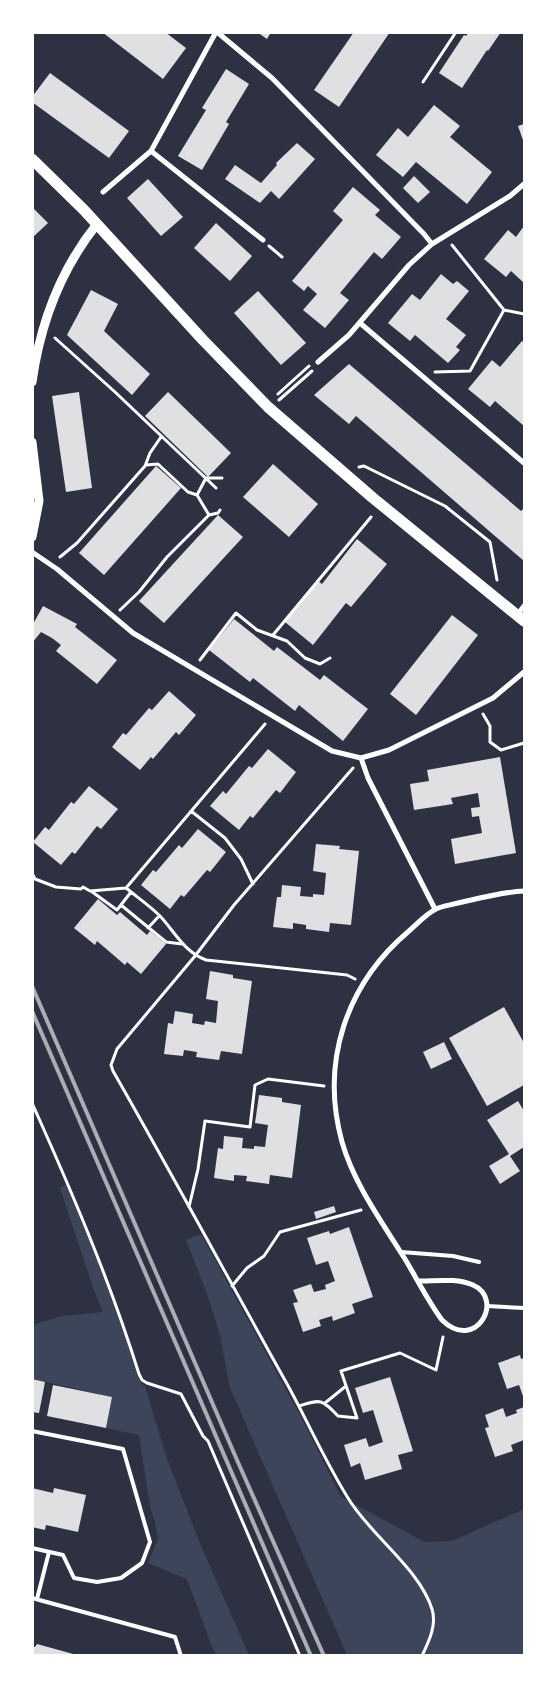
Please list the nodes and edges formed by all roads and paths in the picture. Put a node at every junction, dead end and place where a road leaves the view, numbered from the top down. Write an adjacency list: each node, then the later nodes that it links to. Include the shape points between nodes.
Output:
1 (217, 32): 4 (street); 11 (street, via 272,78)
2 (456, 32): 3 (path)
3 (423, 82)
4 (151, 151): 7 (street); 10 (street)
5 (32, 159): 8 (main road)
6 (524, 184): 9 (street)
7 (103, 192)
8 (97, 224): 16 (street, via 61,283); 21 (main road)
9 (445, 236): 11 (street); 12 (path)
10 (263, 240)
11 (432, 244): 14 (street, via 409,265)
12 (504, 310): 13 (path); 18 (path, via 470,371)
13 (524, 314)
14 (360, 323): 17 (street); 24 (street)
15 (54, 337): 22 (path)
16 (34, 359): 19 (street)
17 (318, 362): 20 (path, via 310,364); 21 (path, via 290,391)
18 (441, 372)
19 (32, 382)
20 (278, 394)
21 (268, 407): 39 (main road, via 373,498)
22 (161, 437): 25 (path); 27 (path)
23 (32, 442): 34 (street, via 39,501)
24 (524, 463)
25 (145, 466): 30 (path, via 158,464 188,492); 36 (path, via 77,543)
26 (359, 466): 37 (path, via 445,506 490,542)
27 (206, 478): 28 (path); 29 (path); 30 (path)
28 (222, 478)
29 (216, 488)
30 (197, 495): 32 (path)
31 (220, 510): 32 (path)
32 (209, 515): 38 (path)
33 (371, 517): 40 (path)
34 (32, 536)
35 (32, 552): 45 (street, via 134,632)
36 (60, 557)
37 (497, 580)
38 (119, 610)
39 (522, 614)
40 (273, 636): 41 (path, via 287,641 305,658 320,664); 42 (path, via 257,630 236,612)
41 (330, 658)
42 (200, 660)
43 (524, 672): 47 (street, via 493,698 389,750)
44 (483, 713): 46 (path, via 490,726 490,742 501,750)
45 (272, 716): 47 (street, via 332,751); 49 (path)
46 (524, 743)
47 (361, 758): 57 (street, via 368,778)
48 (347, 775): 51 (path)
49 (191, 811): 51 (path, via 225,838 241,859); 52 (path)
50 (32, 873): 53 (path, via 35,879 56,887 81,889 83,886)
51 (253, 884): 61 (path)
52 (126, 888): 53 (path); 55 (path)
53 (90, 891): 56 (path, via 117,910)
54 (524, 891): 57 (street)
55 (131, 892): 56 (path); 58 (path)
56 (121, 905): 59 (path)
57 (435, 909): 67 (street, via 389,949 366,979 346,1019 335,1069 336,1116 349,1163)
58 (159, 916): 59 (path); 60 (path)
59 (148, 928): 60 (path, via 166,942)
60 (183, 944): 61 (path)
61 (195, 956): 62 (path, via 206,960 347,975); 65 (path, via 117,1050 111,1065)
62 (356, 979)
63 (326, 1086): 65 (path, via 268,1079 255,1085 250,1127 205,1121)
64 (32, 1103): 82 (path, via 92,1239 139,1374 147,1383 182,1394 208,1441)
65 (189, 1208): 70 (path)
66 (364, 1209): 70 (path, via 280,1232 264,1256 247,1268)
67 (401, 1252): 68 (lane, via 453,1256); 69 (street)
68 (478, 1262)
69 (419, 1281): 71 (street, via 459,1282 475,1286 481,1291); 71 (street, via 442,1320 455,1330 470,1330 478,1326 483,1321)
70 (232, 1286): 76 (path)
71 (487, 1306): 72 (lane)
72 (524, 1308)
73 (443, 1337): 74 (path, via 436,1370 400,1354 341,1371)
74 (346, 1386): 75 (path); 75 (path, via 356,1418 338,1416)
75 (325, 1402): 76 (path, via 316,1400)
76 (299, 1406): 83 (path, via 349,1501 426,1593 433,1610 433,1625)
77 (32, 1430): 79 (lane, via 123,1449 150,1542 142,1563 121,1578 97,1582 74,1578 63,1555)
78 (32, 1548): 79 (lane)
79 (49, 1552): 80 (lane)
80 (35, 1598): 81 (lane, via 174,1637)
81 (181, 1656)
82 (300, 1656)
83 (422, 1656)

